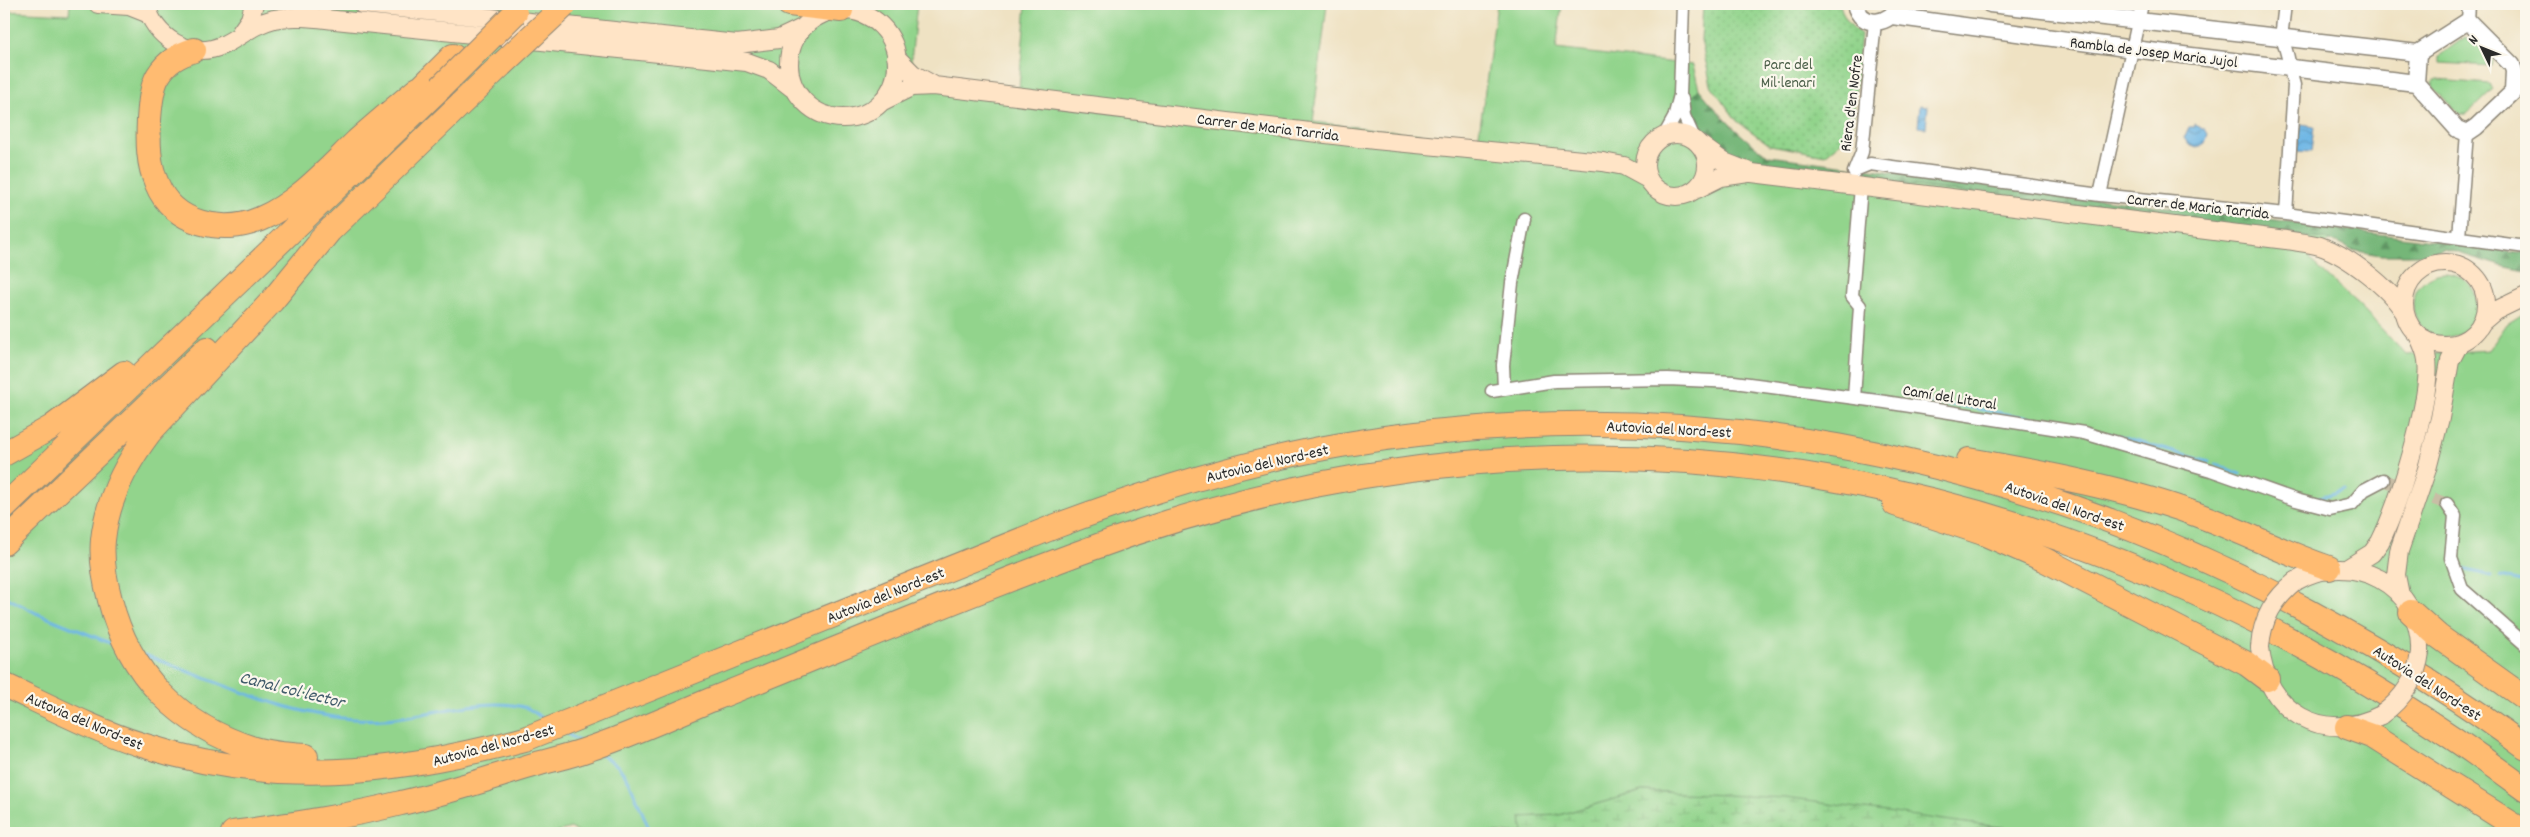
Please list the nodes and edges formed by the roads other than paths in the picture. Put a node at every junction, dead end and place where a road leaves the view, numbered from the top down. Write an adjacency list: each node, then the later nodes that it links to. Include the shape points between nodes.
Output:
1 (98, 4): 14 (main road)
2 (254, 4): 21 (main road, via 250,19)
3 (362, 4): 20 (main road, via 737,44 779,39)
4 (789, 4): 15 (highway)
5 (1683, 4): 34 (street)
6 (1855, 4): 19 (street, via 1863,18)
7 (1990, 4): 12 (street, Rambla de Josep Maria Jujol)
8 (2142, 4): 17 (street)
9 (2285, 4): 22 (street)
10 (2469, 4): 18 (street)
11 (565, 5): 49 (highway, bridge)
12 (2026, 6): 17 (street, Rambla de Josep Maria Jujol)
13 (515, 7): 30 (highway, bridge); 30 (highway, via 454,56)
14 (148, 9): 24 (main road, via 166,38)
15 (841, 10): 20 (main road, via 817,17); 26 (main road, via 860,13 878,23 890,38)
16 (1896, 10): 19 (street, via 1882,22); 23 (street, Rambla de Josep Maria Jujol)
17 (2138, 21): 22 (street, Rambla de Josep Maria Jujol); 23 (street)
18 (2468, 21): 25 (street); 27 (street)
19 (1875, 22): 39 (street, Riera d'en Nofre)
20 (802, 28): 32 (main road, via 793,42 789,58)
21 (241, 32): 24 (main road, via 222,46); 32 (main road, via 257,24 287,17 439,29 747,62 769,70)
22 (2280, 38): 25 (street, Rambla de Josep Maria Jujol); 28 (street, via 2286,45)
23 (2133, 49): 28 (street, Rambla de Josep Maria Jujol); 46 (street)
24 (194, 50): 30 (highway, via 172,60 158,76 150,109 149,154 157,186 170,203 191,219 217,227 251,223 280,209)
25 (2418, 53): 29 (street)
26 (896, 57): 31 (main road, via 913,74); 35 (main road, via 894,81)
27 (2519, 65): 33 (street, via 2514,71)
28 (2288, 66): 29 (street, Rambla de Josep Maria Jujol); 47 (street, via 2294,85)
29 (2416, 82): 36 (street, via 2457,129)
30 (435, 84): 62 (highway, via 320,187 131,367 52,427); 66 (highway)
31 (934, 86): 35 (main road, via 911,87); 40 (main road, Carrer de Maria Tarrida, via 1375,140)
32 (795, 90): 35 (main road, via 814,110 835,118 863,114)
33 (2520, 92): 36 (street)
34 (1680, 95): 37 (street, via 1673,121); 38 (street, via 1684,116)
35 (881, 102)
36 (2466, 133): 50 (street)
37 (1658, 140): 38 (main road, via 1680,134); 40 (main road, Carrer de Maria Tarrida, via 1630,156); 43 (main road, via 1645,162)
38 (1698, 142): 42 (main road, Carrer de Maria Tarrida, via 1724,162); 45 (main road, via 1707,156 1708,168)
39 (1862, 152): 41 (street); 44 (street, Riera d'en Nofre)
40 (1603, 162): 43 (main road, Carrer de Maria Tarrida, via 1624,166)
41 (1870, 164): 44 (street, Carrer de Maria Tarrida); 46 (street, Carrer de Maria Tarrida)
42 (1752, 172): 44 (main road, Carrer de Maria Tarrida); 45 (main road, Carrer de Maria Tarrida, via 1721,177)
43 (1648, 179): 45 (main road, via 1658,190 1670,196 1684,195)
44 (1855, 181): 53 (main road, Carrer de Maria Tarrida, via 2306,243 2329,250); 60 (street, Riera d'en Nofre, via 1852,296 1860,306)
45 (1697, 189)
46 (2100, 195): 47 (street, Carrer de Maria Tarrida)
47 (2286, 214): 50 (street, Carrer de Maria Tarrida)
48 (1524, 220): 60 (street, Camí del Litoral, via 1498,390 1554,381 1668,379 1734,382)
49 (331, 229): 67 (highway); 76 (highway, via 272,301 149,433 126,467 113,496 103,541 106,588 117,624 132,657 146,677 185,715 218,734 254,749 312,757)
50 (2459, 237): 51 (street, Carrer de Maria Tarrida)
51 (2526, 247)
52 (2417, 273): 53 (main road, via 2390,281); 54 (main road, via 2435,264 2453,264 2468,270); 56 (main road, via 2406,291)
53 (2376, 280): 56 (main road, Carrer de Maria Tarrida, via 2392,294)
54 (2481, 284): 55 (main road, via 2497,294); 57 (main road, via 2486,303)
55 (2523, 297): 57 (main road, via 2494,311)
56 (2404, 312): 58 (main road)
57 (2481, 323): 59 (main road)
58 (2418, 335): 59 (main road, via 2438,345); 68 (main road, via 2424,349 2427,372 2420,420 2409,461 2380,542 2372,553)
59 (2460, 342): 69 (main road, via 2450,361 2427,468 2397,561)
60 (1854, 398): 64 (street, Camí del Litoral, via 2084,433 2330,509 2352,504 2364,490)
61 (1803, 439): 68 (highway, via 1930,452 2136,496 2197,514); 75 (highway, Autovia del Nord-est, via 1983,478 2087,511 2166,542 2264,587 2368,643); 76 (highway, Autovia del Nord-est, via 1688,427 1552,424 1443,431 1263,462 1167,487 1065,522 592,714 525,738)
62 (4, 454)
63 (1796, 472): 71 (highway, via 2013,545 2247,664); 77 (highway, Autovia del Nord-est, via 1656,459 1552,458 1432,466 1275,493 1173,521 1087,550); 78 (highway, Autovia del Nord-est, via 1917,495 1978,511 2090,548 2155,574 2224,605 2348,671 2408,707)
64 (2384, 480)
65 (2447, 504): 70 (street, via 2454,516 2451,558 2462,588)
66 (4, 507)
67 (4, 543)
68 (2339, 568): 69 (main road, via 2375,576); 71 (main road, bridge, via 2318,570 2280,594 2263,627 2260,647)
69 (2406, 604): 73 (highway, via 2438,636); 74 (main road, bridge, via 2419,636 2420,652 2410,685 2382,715)
70 (2526, 645)
71 (2266, 679): 74 (main road, via 2277,696 2296,714 2321,725)
72 (4, 684): 76 (highway, Autovia del Nord-est, via 90,726 142,745 232,767 330,773 394,768)
73 (2526, 699)
74 (2347, 727): 81 (highway, via 2372,736)
75 (2526, 748)
76 (452, 757)
77 (523, 774): 79 (highway, Autovia del Nord-est, via 396,805); 80 (highway, via 403,815)
78 (2526, 790)
79 (233, 833)
80 (326, 833)
81 (2526, 833)

